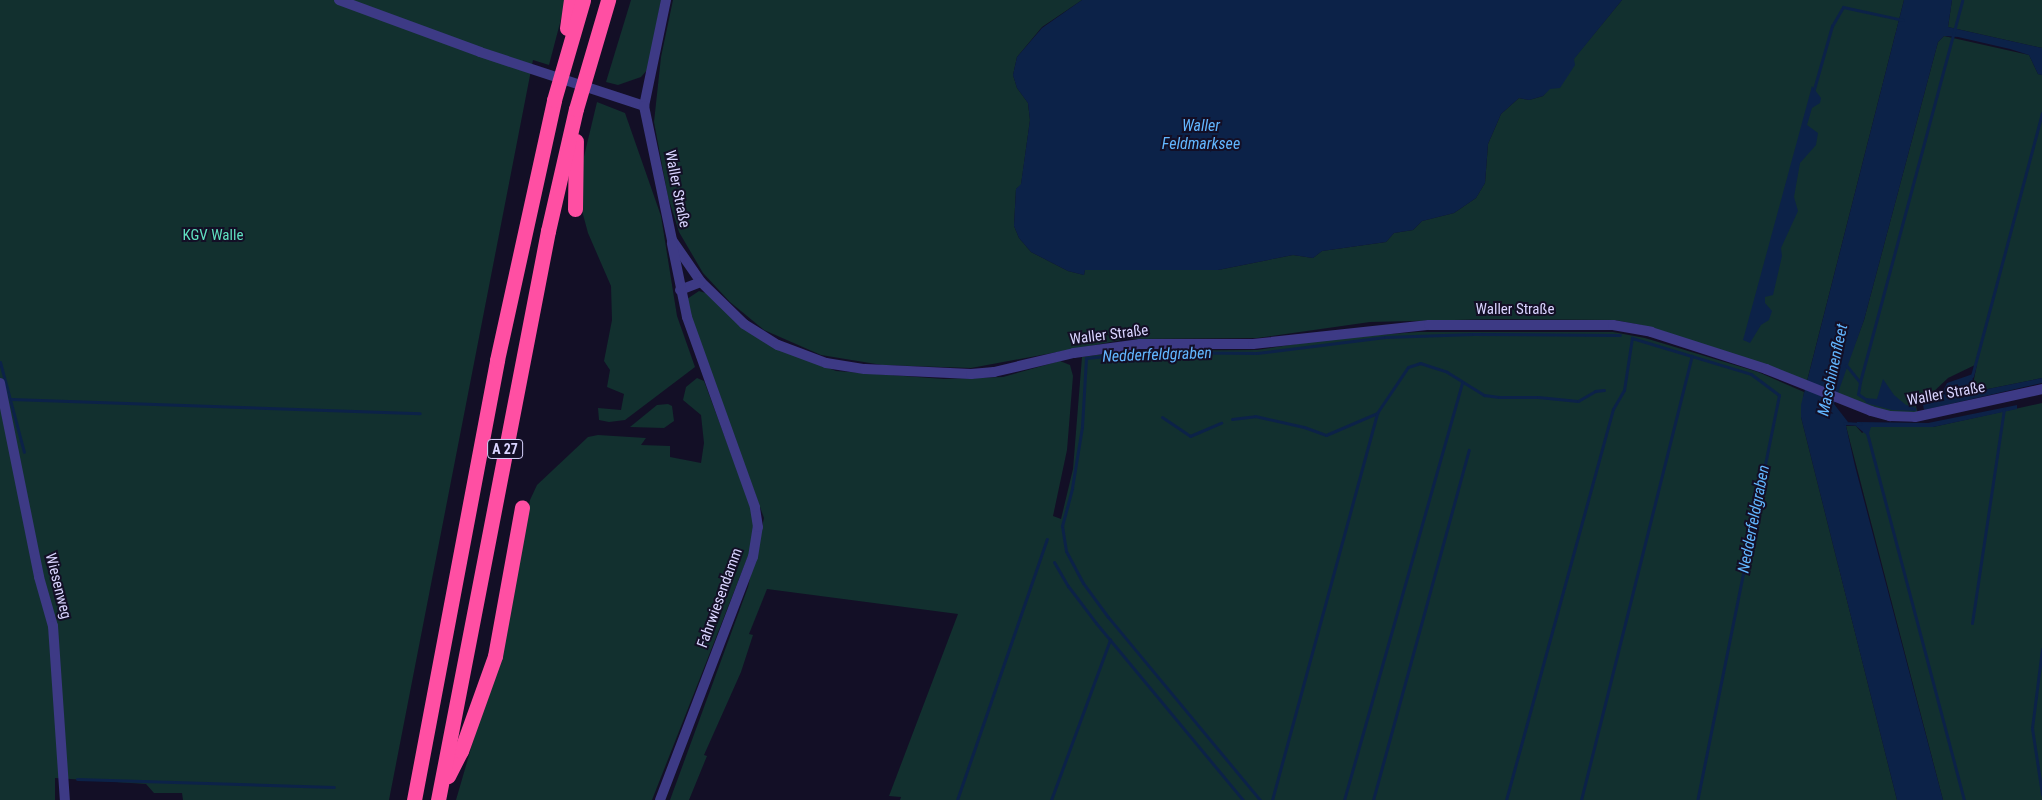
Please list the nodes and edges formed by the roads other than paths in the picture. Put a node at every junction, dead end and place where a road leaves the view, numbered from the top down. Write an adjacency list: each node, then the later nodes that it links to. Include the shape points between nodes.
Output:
1 (339, 0): 7 (street)
2 (571, 0): 6 (highway)
3 (584, 0): 6 (highway, A 27)
4 (608, 0): 8 (highway, A 27)
5 (666, 0): 7 (street)
6 (566, 59): 18 (highway, A 27, via 497,360)
7 (644, 106): 10 (street, Waller Straße)
8 (576, 109): 9 (highway); 16 (highway, A 27, via 527,335)
9 (575, 209)
10 (672, 240): 11 (street, Waller Straße); 12 (street, Fahrwiesendamm)
11 (701, 282): 12 (street); 14 (street, Waller Straße, via 744,324 778,345 826,363 865,370 986,373 1124,345 1253,344 1394,327 1613,325 1651,332 1766,369 1871,411 1915,417)
12 (680, 290): 19 (street, Fahrwiesendamm, via 702,367 752,499 758,526 753,557)
13 (0, 382): 17 (street, Wiesenweg, via 39,577 53,626)
14 (2042, 389)
15 (522, 507): 16 (highway, via 495,656 461,751)
16 (439, 795)
17 (65, 800)
18 (414, 800)
19 (660, 800)

